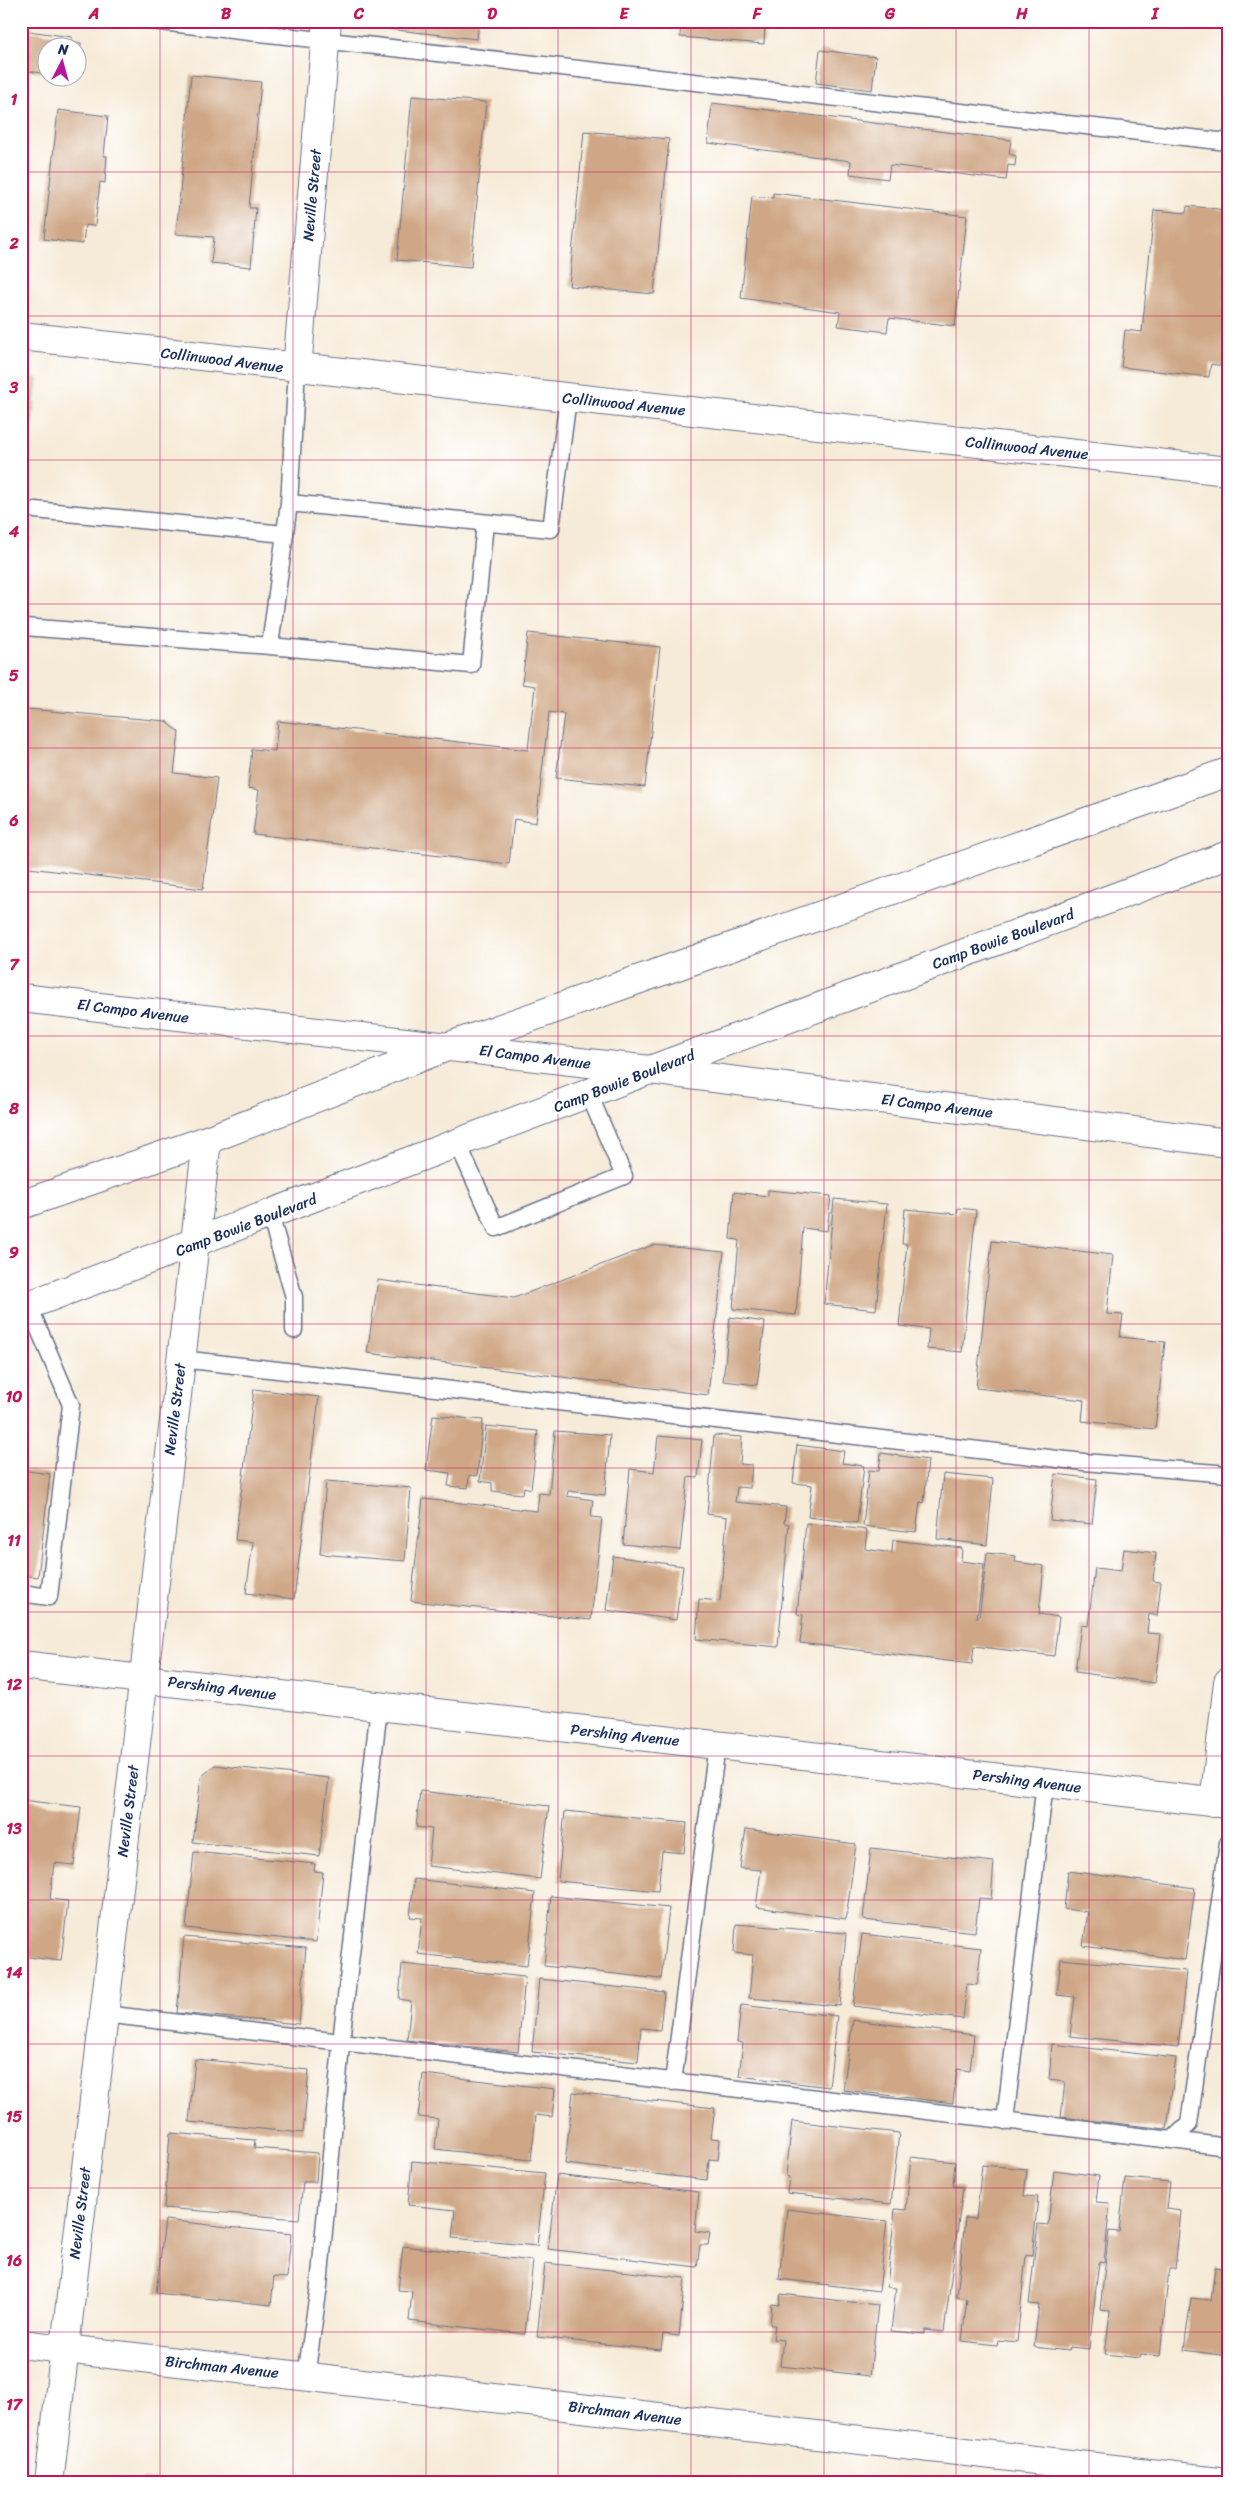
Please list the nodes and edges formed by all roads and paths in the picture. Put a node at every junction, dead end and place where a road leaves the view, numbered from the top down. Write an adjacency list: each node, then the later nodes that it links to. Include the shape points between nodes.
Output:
1 (152, 21): 2 (lane)
2 (326, 31): 3 (lane); 5 (street, Neville Street)
3 (1228, 142)
4 (21, 336): 5 (street, Collinwood Avenue)
5 (297, 368): 6 (street, Collinwood Avenue); 8 (lane)
6 (568, 398): 7 (street, Collinwood Avenue); 10 (lane, via 551,529)
7 (1228, 471)
8 (289, 503): 10 (lane); 11 (lane)
9 (35, 510): 11 (lane)
10 (485, 523): 13 (lane, via 471,665)
11 (285, 534): 13 (lane)
12 (24, 627): 13 (lane)
13 (270, 646)
14 (1228, 772): 17 (street)
15 (1228, 855): 18 (street, Camp Bowie Boulevard)
16 (21, 998): 17 (street, El Campo Avenue)
17 (447, 1047): 18 (street, El Campo Avenue); 20 (street)
18 (650, 1070): 19 (street, Camp Bowie Boulevard); 21 (street, El Campo Avenue)
19 (589, 1094): 22 (street, Camp Bowie Boulevard); 22 (lane, via 624,1176 496,1228)
20 (207, 1140): 23 (street); 25 (street, Neville Street)
21 (1228, 1143)
22 (458, 1144): 24 (street, Camp Bowie Boulevard)
23 (21, 1205)
24 (270, 1215): 25 (street, Camp Bowie Boulevard); 27 (lane, via 294,1297)
25 (195, 1244): 26 (street, Camp Bowie Boulevard); 28 (street, Neville Street)
26 (25, 1307): 30 (lane, via 70,1405 49,1597)
27 (294, 1330)
28 (181, 1359): 29 (lane, via 1084,1462); 32 (street, Neville Street)
29 (1228, 1474)
30 (21, 1593)
31 (21, 1665): 32 (street, Pershing Avenue)
32 (143, 1679): 34 (street, Pershing Avenue); 39 (street, Neville Street)
33 (1228, 1682): 37 (street)
34 (379, 1707): 35 (street, Pershing Avenue); 40 (lane)
35 (717, 1745): 36 (street, Pershing Avenue); 41 (lane)
36 (1045, 1783): 37 (street, Pershing Avenue); 42 (lane)
37 (1221, 1804)
38 (1228, 1843): 43 (lane, via 1189,2124)
39 (104, 2014): 40 (lane); 46 (street, Neville Street)
40 (342, 2042): 41 (lane); 47 (lane)
41 (674, 2082): 42 (lane)
42 (1005, 2121): 43 (lane)
43 (1172, 2140): 44 (lane)
44 (1228, 2147)
45 (21, 2344): 46 (street, Birchman Avenue)
46 (64, 2349): 47 (street, Birchman Avenue); 50 (street, Neville Street)
47 (306, 2376): 48 (street, Birchman Avenue)
48 (1140, 2477): 49 (street, Birchman Avenue)
49 (1228, 2482)
50 (49, 2483)

